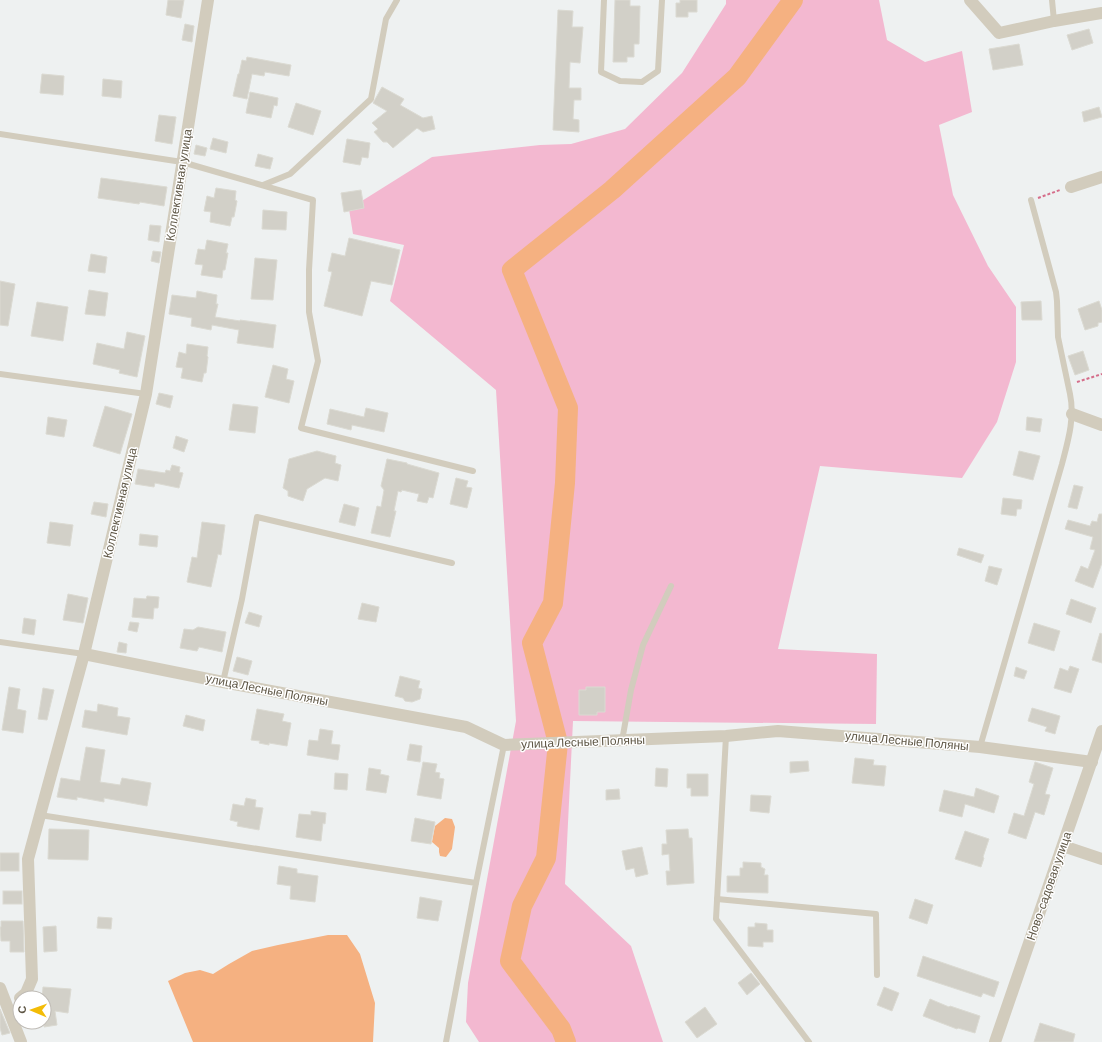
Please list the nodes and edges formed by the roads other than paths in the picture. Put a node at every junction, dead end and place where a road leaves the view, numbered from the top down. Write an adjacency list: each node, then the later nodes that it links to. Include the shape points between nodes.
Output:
1 (208, 0): 10 (street, Коллективная улица)
2 (397, 0): 12 (lane, via 386,19 371,99 290,174)
3 (604, 0): 4 (lane, via 601,72 620,81 642,82 658,71)
4 (662, 0)
5 (970, 0): 8 (street, via 999,33)
6 (1052, 0): 8 (lane)
7 (1102, 13): 8 (street)
8 (1054, 21)
9 (0, 134): 10 (lane)
10 (182, 162): 12 (lane); 16 (street, Коллективная улица)
11 (1102, 177): 13 (street)
12 (263, 185): 19 (lane, via 313,200 309,312 318,360 301,428)
13 (1071, 187)
14 (1031, 200): 17 (lane, via 1056,292 1058,337 1072,402)
15 (0, 374): 16 (lane)
16 (146, 394): 23 (street, Коллективная улица)
17 (1072, 414): 18 (street); 29 (lane, via 1062,464)
18 (1102, 424)
19 (473, 471)
20 (452, 563): 24 (lane, via 257,517)
21 (671, 586): 27 (lane, via 643,645 631,690)
22 (0, 642): 23 (lane)
23 (84, 654): 24 (street, улица Лесные Поляны); 31 (street, Коллективная улица)
24 (223, 682): 28 (street, улица Лесные Поляны, via 466,727)
25 (1102, 731): 30 (street, Ново-садовая улица)
26 (726, 736): 27 (street, улица Лесные Поляны); 29 (street, улица Лесные Поляны, via 778,731); 35 (lane)
27 (622, 740): 28 (street, улица Лесные Поляны)
28 (504, 745): 34 (lane)
29 (980, 747): 30 (street, улица Лесные Поляны)
30 (1092, 762): 32 (street, Ново-садовая улица)
31 (40, 815): 34 (lane); 38 (street, Коллективная улица, via 28,859 32,979)
32 (1063, 846): 33 (street); 43 (street, Ново-садовая улица)
33 (1102, 859)
34 (476, 883): 41 (lane)
35 (717, 899): 36 (lane, via 876,914); 42 (lane, via 716,919)
36 (877, 975)
37 (0, 988): 39 (street)
38 (28, 990)
39 (4, 1010): 40 (street)
40 (21, 1042)
41 (446, 1042)
42 (809, 1042)
43 (995, 1042)

